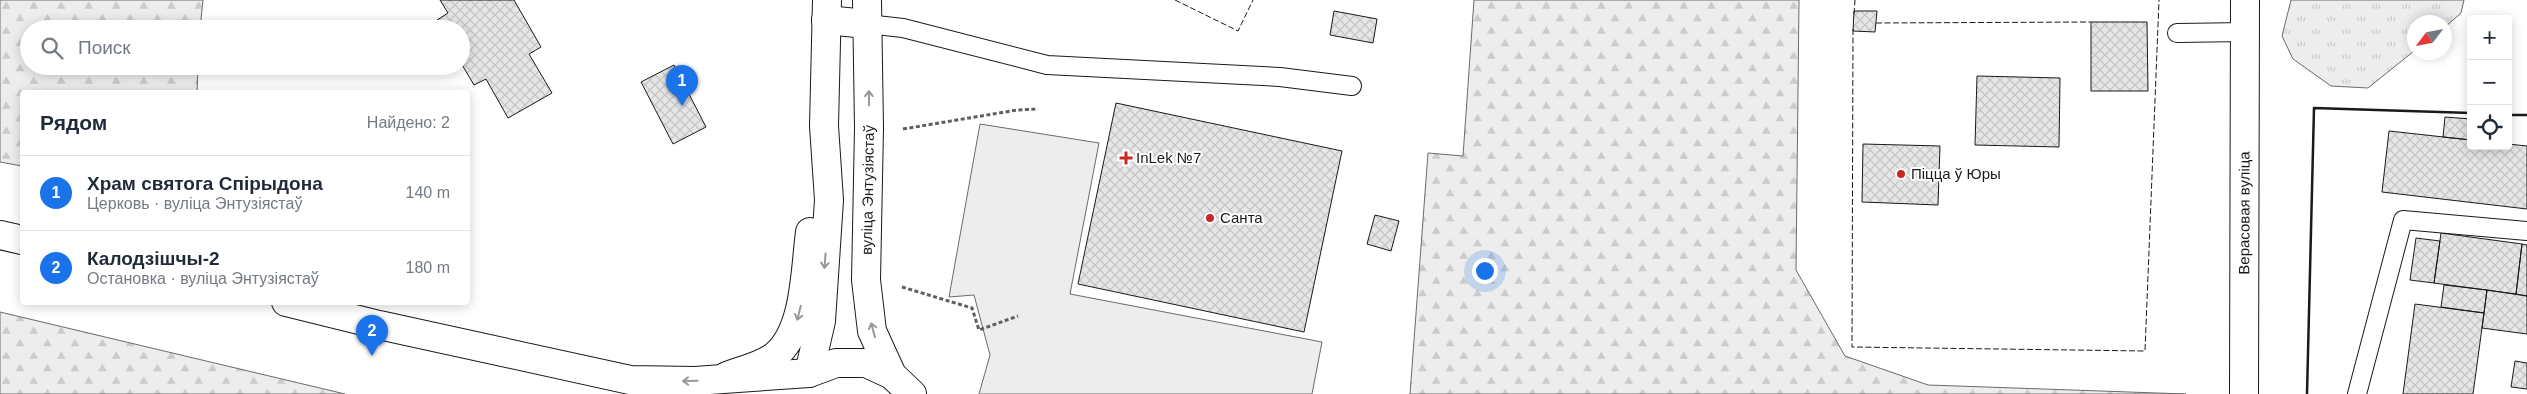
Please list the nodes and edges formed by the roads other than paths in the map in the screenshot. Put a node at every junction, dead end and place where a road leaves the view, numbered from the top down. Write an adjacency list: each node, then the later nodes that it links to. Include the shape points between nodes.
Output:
1 (2245, 0): 4 (street, Верасовая вуліца)
2 (827, 10): 3 (street); 7 (street)
3 (867, 12): 6 (lane, via 903,28 1047,65 1280,77); 13 (street, вуліца Энтузіястаў, one-way to 3, via 872,331 866,280)
4 (2246, 32): 5 (lane); 19 (street, Верасовая вуліца)
5 (2177, 34)
6 (1352, 86)
7 (824, 126): 12 (street, one-way to 12, via 829,200 821,321); 14 (street, one-way to 14, via 800,313 790,338 776,355)
8 (2527, 231): 20 (lane, via 2403,220)
9 (0, 235): 10 (street)
10 (20, 240)
11 (298, 305): 15 (street)
12 (809, 373): 13 (street, via 836,363 866,363); 14 (street); 17 (street)
13 (892, 375): 18 (street)
14 (720, 378): 15 (street, one-way to 15)
15 (630, 380): 16 (street)
16 (661, 394)
17 (786, 394)
18 (912, 394)
19 (2244, 394)
20 (2357, 394)

